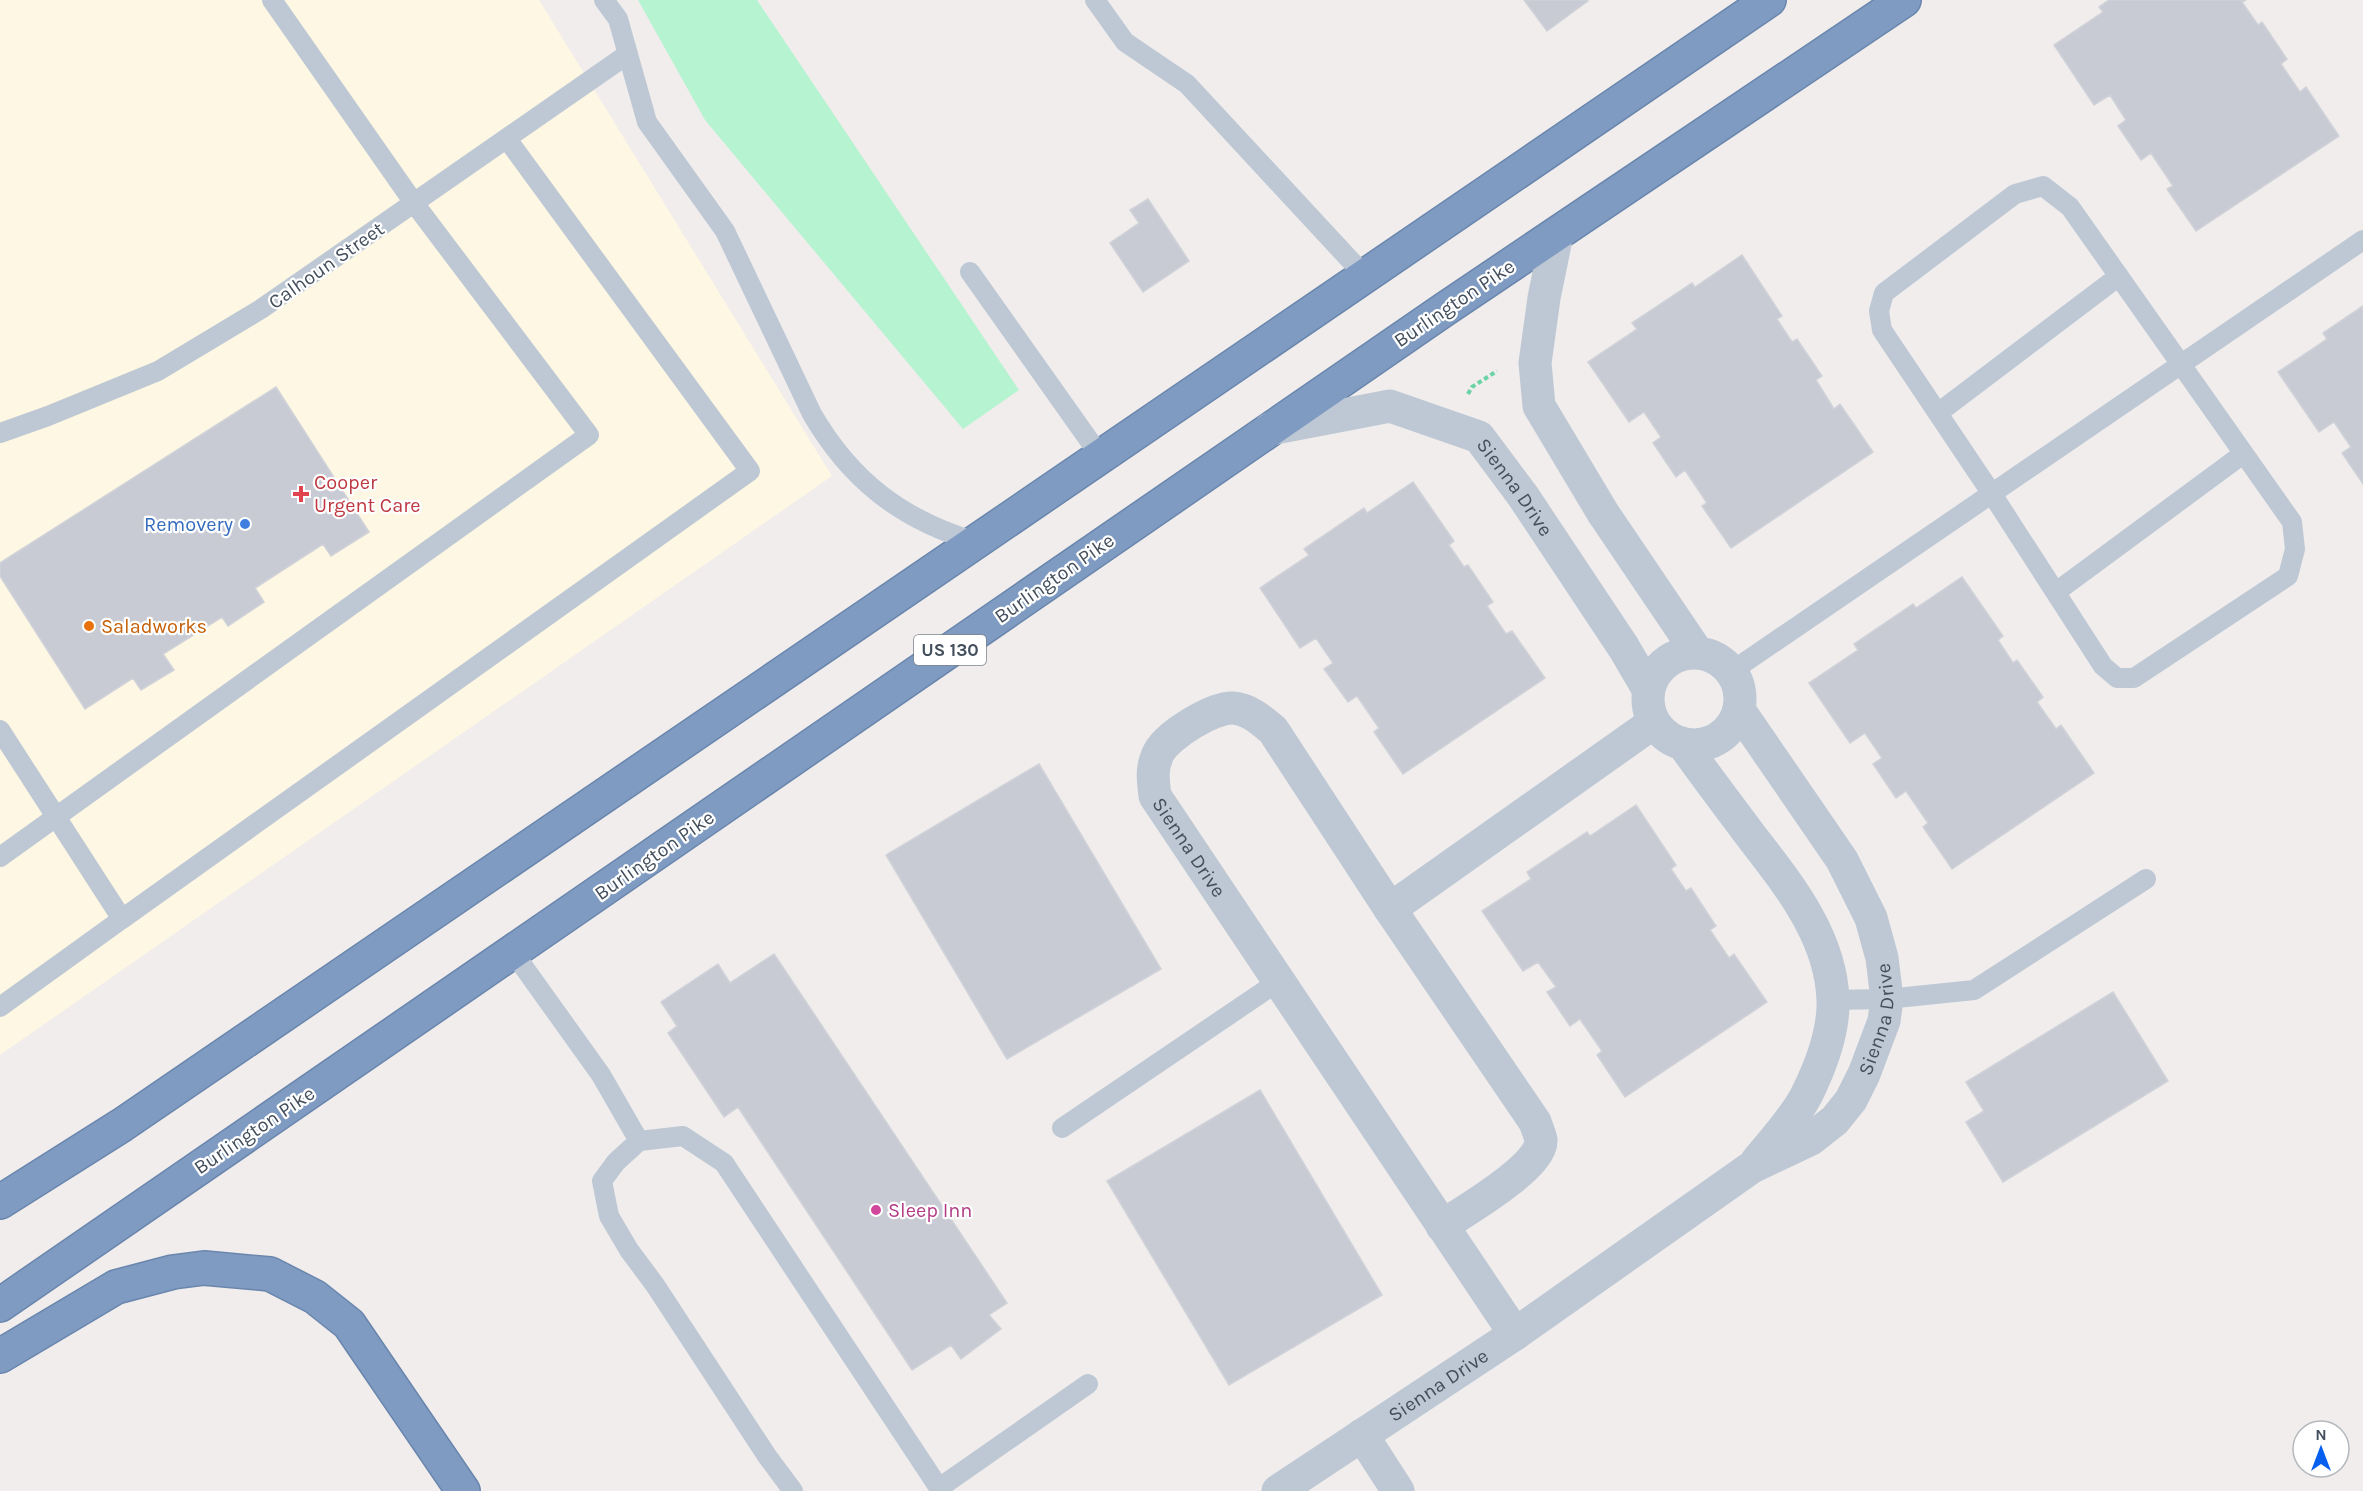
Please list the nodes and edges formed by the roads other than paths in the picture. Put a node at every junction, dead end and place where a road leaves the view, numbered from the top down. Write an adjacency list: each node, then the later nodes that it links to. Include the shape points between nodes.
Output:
1 (272, 0): 8 (lane)
2 (604, 0): 6 (lane, via 618,19)
3 (1095, 0): 12 (lane, via 1125,42 1187,84)
4 (1769, 0): 12 (highway)
5 (1904, 0): 9 (highway, Burlington Pike / US 130)
6 (628, 54): 7 (lane, Calhoun Street); 21 (lane, via 647,122 725,231 826,437 861,478 902,511)
7 (507, 139): 8 (lane, Calhoun Street); 34 (lane, via 750,471)
8 (414, 203): 17 (lane, Calhoun Street, via 261,309 158,371); 30 (lane, via 589,435)
9 (1557, 234): 16 (highway, Burlington Pike / US 130); 23 (street, via 1535,363 1539,406 1603,513)
10 (2363, 240): 14 (lane)
11 (970, 272): 19 (lane)
12 (1365, 276): 19 (highway)
13 (2119, 276): 14 (lane); 15 (lane); 15 (lane, via 2070,207 2043,186 2015,194 1884,293 1879,311 1881,330)
14 (2180, 365): 18 (lane); 20 (lane)
15 (1938, 413): 20 (lane)
16 (1270, 429): 25 (street, Sienna Drive, via 1390,406 1479,437 1530,506); 35 (highway, Burlington Pike / US 130)
17 (0, 433)
18 (2243, 454): 22 (lane); 22 (lane, via 2292,522 2295,549 2288,576 2134,678 2117,678 2103,666)
19 (1101, 457): 21 (highway)
20 (1992, 494): 22 (lane); 24 (lane)
21 (976, 542): 40 (highway)
22 (2056, 592)
23 (1697, 652): 24 (street, via 1716,658); 25 (street, via 1676,657 1658,669)
24 (1732, 671): 26 (street, Sienna Drive, via 1740,690)
25 (1648, 689): 27 (street, Sienna Drive, via 1647,706)
26 (1739, 710): 29 (street, via 1727,732 1707,744); 37 (street, Sienna Drive, via 1842,860 1871,918)
27 (1653, 723): 29 (street, Sienna Drive, via 1666,737); 33 (street)
28 (0, 730): 30 (lane)
29 (1683, 744): 38 (street, Sienna Drive, via 1794,893 1827,962)
30 (56, 818): 31 (lane); 34 (lane)
31 (0, 857)
32 (2146, 879): 37 (lane, via 1974,990)
33 (1390, 909): 36 (street, Sienna Drive, via 1274,730 1256,716 1233,708 1208,715 1180,730 1160,750 1152,773 1155,796); 46 (street, Sienna Drive, via 1535,1122 1541,1141 1536,1157 1518,1174)
34 (122, 919): 39 (lane)
35 (513, 952): 42 (lane, via 601,1075); 47 (highway, Burlington Pike / US 130)
36 (1279, 981): 41 (lane); 46 (street, Sienna Drive)
37 (1887, 999): 38 (lane); 43 (street, Sienna Drive, via 1884,1021 1864,1074 1835,1120 1811,1139)
38 (1833, 1000): 43 (street, Sienna Drive, via 1829,1034 1806,1096)
39 (0, 1007)
40 (122, 1125): 44 (highway, via 41,1163); 45 (highway)
41 (1062, 1128)
42 (639, 1141): 52 (lane, via 683,1136 724,1162); 54 (lane, via 602,1181 609,1216)
43 (1752, 1167): 48 (street, Sienna Drive)
44 (0, 1174)
45 (0, 1202)
46 (1442, 1226): 48 (street, Sienna Drive)
47 (0, 1305)
48 (1515, 1334): 51 (street, Sienna Drive)
49 (0, 1356): 53 (highway, via 116,1287 204,1268 270,1274 315,1297 349,1324)
50 (1088, 1384): 52 (lane)
51 (1362, 1435): 55 (street, Sienna Drive); 56 (street)
52 (937, 1489)
53 (463, 1491)
54 (793, 1491)
55 (1278, 1491)
56 (1398, 1491)

